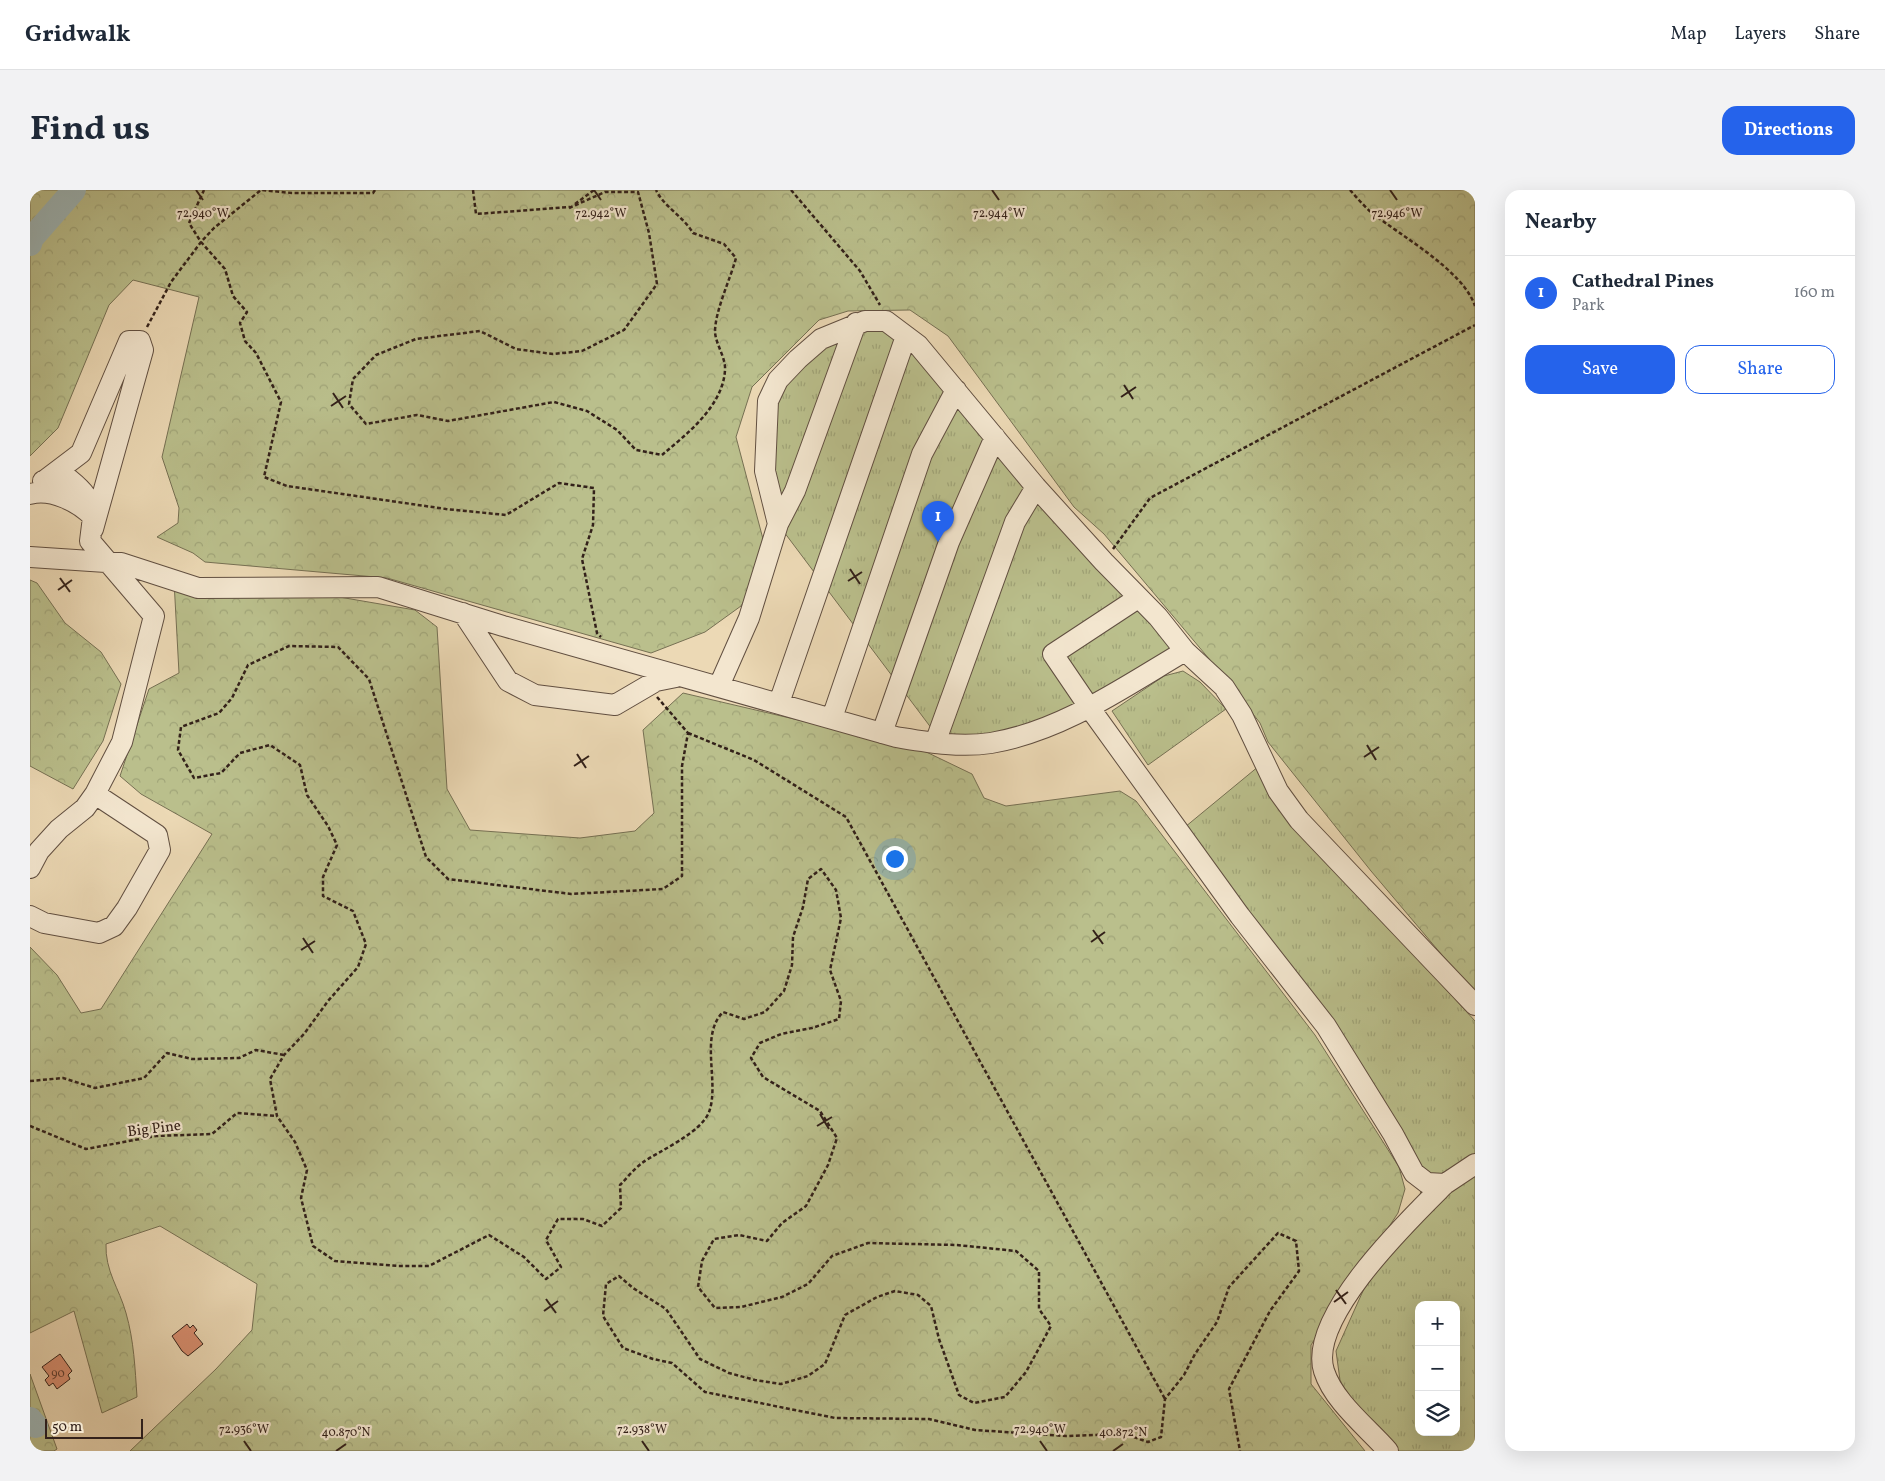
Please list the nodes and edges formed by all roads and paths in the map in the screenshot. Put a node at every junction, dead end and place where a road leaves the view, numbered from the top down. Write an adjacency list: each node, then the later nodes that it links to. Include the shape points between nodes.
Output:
1 (204, 190): 10 (path, via 189,223)
2 (375, 190): 8 (path, via 373,193)
3 (473, 190): 9 (path, via 476,214)
4 (594, 190): 9 (path)
5 (656, 190): 9 (path, via 660,199 686,220 693,232 724,244 736,258 718,313 715,333 725,369 717,396 696,426 662,455 636,450 618,430 587,411 554,402 448,421 417,415 366,424 349,404 353,379 376,355 416,339 480,332 516,349 553,354 582,351 624,330 657,284 638,192 605,192)
6 (791, 190): 12 (path, via 860,271 878,299)
7 (1350, 190): 11 (path, via 1370,211 1446,267 1473,299)
8 (314, 191): 10 (path, via 260,190)
9 (569, 208)
10 (201, 242): 16 (path, via 171,282); 28 (path, via 224,269 232,296 247,312 240,323 245,341 256,353 281,402 264,477 287,486 506,515 559,483 594,488 593,525 582,559 597,633)
11 (1475, 306)
12 (886, 321): 13 (lane); 15 (lane)
13 (856, 323): 21 (lane, via 795,490); 21 (lane, via 821,339 801,356 778,380 768,400 765,471)
14 (1475, 325): 25 (path, via 1150,498)
15 (906, 336): 17 (lane, via 918,345); 33 (lane)
16 (140, 341): 20 (lane, via 129,341 81,453); 22 (lane, via 143,350)
17 (956, 390): 18 (lane); 35 (lane, via 922,454)
18 (995, 437): 19 (lane); 36 (lane, via 949,542)
19 (1036, 488): 25 (lane); 38 (lane, via 1015,522)
20 (35, 489): 22 (lane, via 55,494 86,510)
21 (778, 524): 32 (lane, via 750,618)
22 (92, 525): 24 (lane, via 90,541)
23 (30, 557): 24 (lane)
24 (109, 562): 27 (lane, via 121,562 198,588 378,587); 39 (lane, via 154,616 122,742)
25 (1104, 562): 26 (lane)
26 (1138, 598): 29 (lane); 34 (lane, via 1053,654)
27 (463, 613): 30 (lane); 31 (lane, via 508,681 535,695 615,705)
28 (603, 640)
29 (1185, 650): 34 (lane); 42 (lane, via 1224,687 1242,715 1278,791 1299,820)
30 (681, 676): 31 (lane); 32 (lane)
31 (646, 685): 37 (path)
32 (718, 686): 33 (lane)
33 (780, 703): 35 (lane)
34 (1088, 707): 38 (lane, via 1013,738 989,743); 48 (lane, via 1240,916 1326,1026)
35 (832, 718): 36 (lane)
36 (882, 733): 38 (lane)
37 (688, 734): 43 (path, via 682,766 682,876 663,889 571,894 448,879 426,857 369,679 338,647 289,646 248,665 232,698 219,713 181,727 178,750 194,778 221,773 240,753 270,745 300,765 307,795 337,845 323,877 323,896 353,911 366,944 358,967); 51 (path, via 754,760 846,817)
38 (935, 743)
39 (95, 794): 40 (lane, via 85,808 39,851); 41 (lane, via 157,834 160,850 128,908 107,930 99,933 44,923)
40 (30, 868)
41 (30, 916)
42 (1475, 1005)
43 (284, 1055): 44 (path, via 256,1050 239,1058 192,1059 167,1053 144,1078 95,1088 63,1078); 45 (path, via 270,1079)
44 (30, 1081)
45 (277, 1116): 46 (path, Big Pine, via 237,1113 212,1134 156,1136 86,1149); 51 (path, via 295,1142 307,1170 301,1198 313,1246 335,1261 429,1266 489,1235 524,1257 546,1279 561,1266 546,1240 558,1219 583,1219 602,1226 621,1208 620,1185 640,1164 685,1138 708,1114 714,1092 710,1068 716,1019 723,1012 744,1019 765,1012 784,991 792,965 793,937 808,879 821,869 836,890 841,918 830,970 841,1001 839,1019 781,1034 760,1043 751,1058 763,1077 820,1111 837,1138 828,1165 806,1206 782,1223 767,1242 739,1234 714,1239 702,1261 698,1287 715,1308 741,1307 782,1297 808,1284 832,1256 868,1243 984,1247 1016,1251 1040,1271 1039,1310 1051,1326 1026,1372 1005,1397 974,1403 959,1395 931,1306 918,1295 895,1291 876,1296 845,1315 825,1364 808,1376 781,1384 729,1373 700,1359 666,1309 619,1276 606,1284 603,1316 623,1348 672,1363 705,1392 835,1418 929,1419 975,1430 1066,1436 1124,1434 1148,1442 1161,1437)
46 (30, 1126)
47 (1475, 1164): 49 (lane)
48 (1414, 1173): 49 (lane, via 1427,1183); 50 (lane)
49 (1445, 1184): 50 (lane)
50 (1409, 1220): 53 (lane, via 1345,1298 1330,1326 1324,1348 1323,1369 1329,1384)
51 (1165, 1400): 52 (path, via 1217,1322 1229,1287 1278,1233 1296,1241 1299,1272 1270,1311 1229,1389)
52 (1240, 1451)
53 (1388, 1451)

